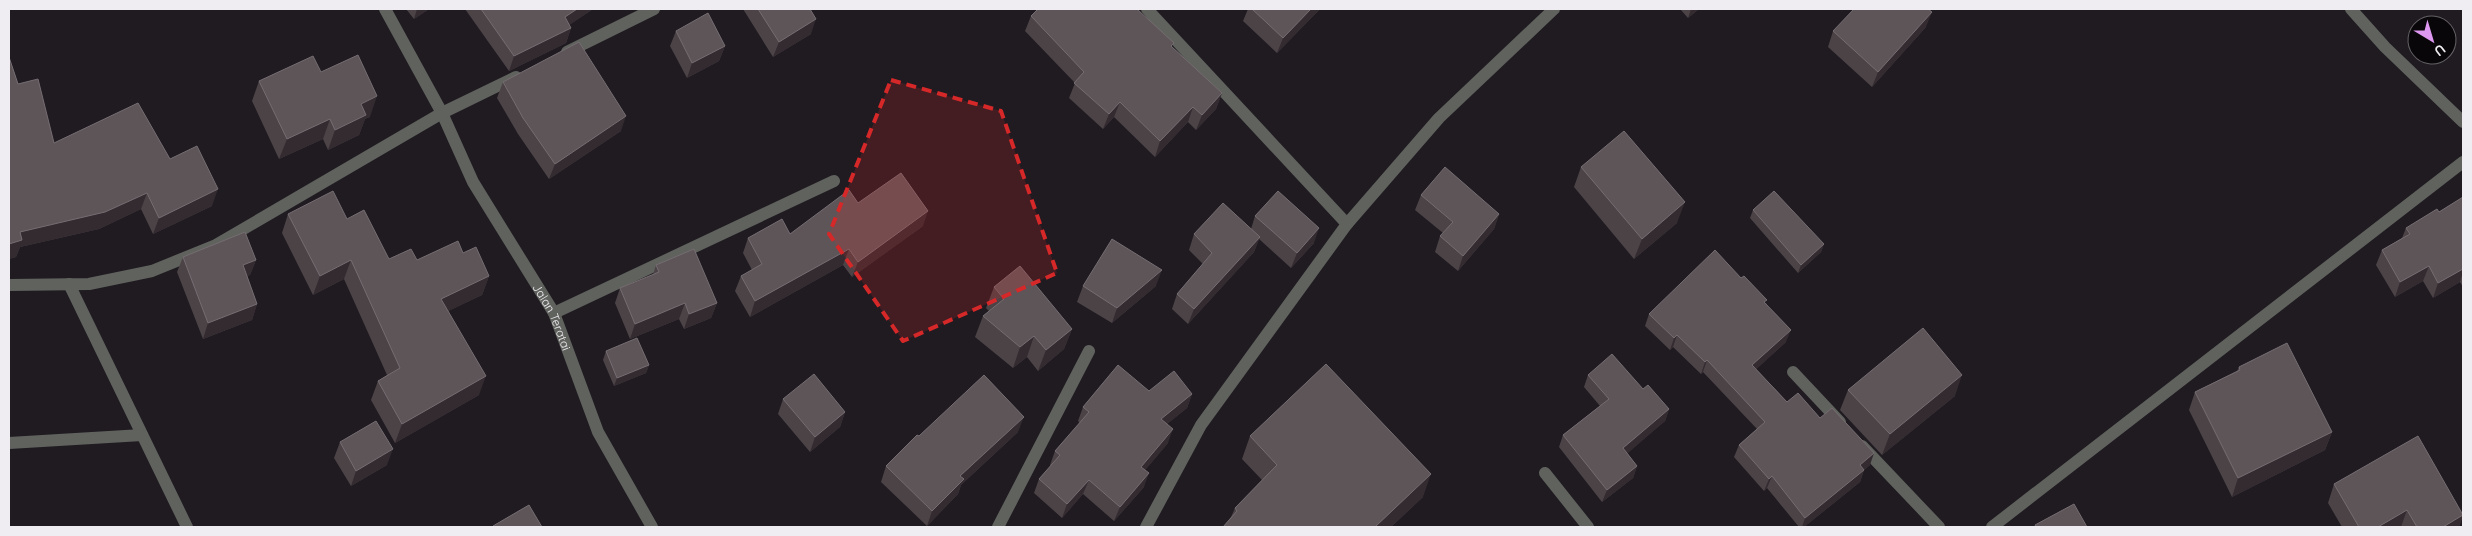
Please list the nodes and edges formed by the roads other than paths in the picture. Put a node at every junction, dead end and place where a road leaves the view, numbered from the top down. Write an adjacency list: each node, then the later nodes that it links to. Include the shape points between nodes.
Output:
1 (385, 9): 8 (street, Jalan Teratai)
2 (654, 9): 6 (street)
3 (1147, 9): 12 (street)
4 (1554, 9): 12 (street, via 1439,118)
5 (2351, 9): 9 (street, via 2385,47)
6 (557, 57)
7 (530, 70): 8 (street)
8 (442, 113): 13 (street, via 216,245 152,271 89,284); 15 (street, Jalan Teratai, via 473,182)
9 (2463, 122)
10 (2463, 162): 27 (street)
11 (834, 181): 15 (street)
12 (1347, 224): 24 (street, via 1201,425)
13 (69, 284): 14 (street); 18 (street)
14 (9, 285)
15 (554, 313): 22 (street, Jalan Teratai, via 598,432)
16 (1088, 351): 23 (street)
17 (1792, 372): 26 (street)
18 (142, 435): 19 (street); 21 (street)
19 (9, 443)
20 (1545, 473): 25 (street)
21 (187, 527)
22 (652, 527)
23 (998, 527)
24 (1146, 527)
25 (1588, 527)
26 (1939, 527)
27 (1992, 527)

